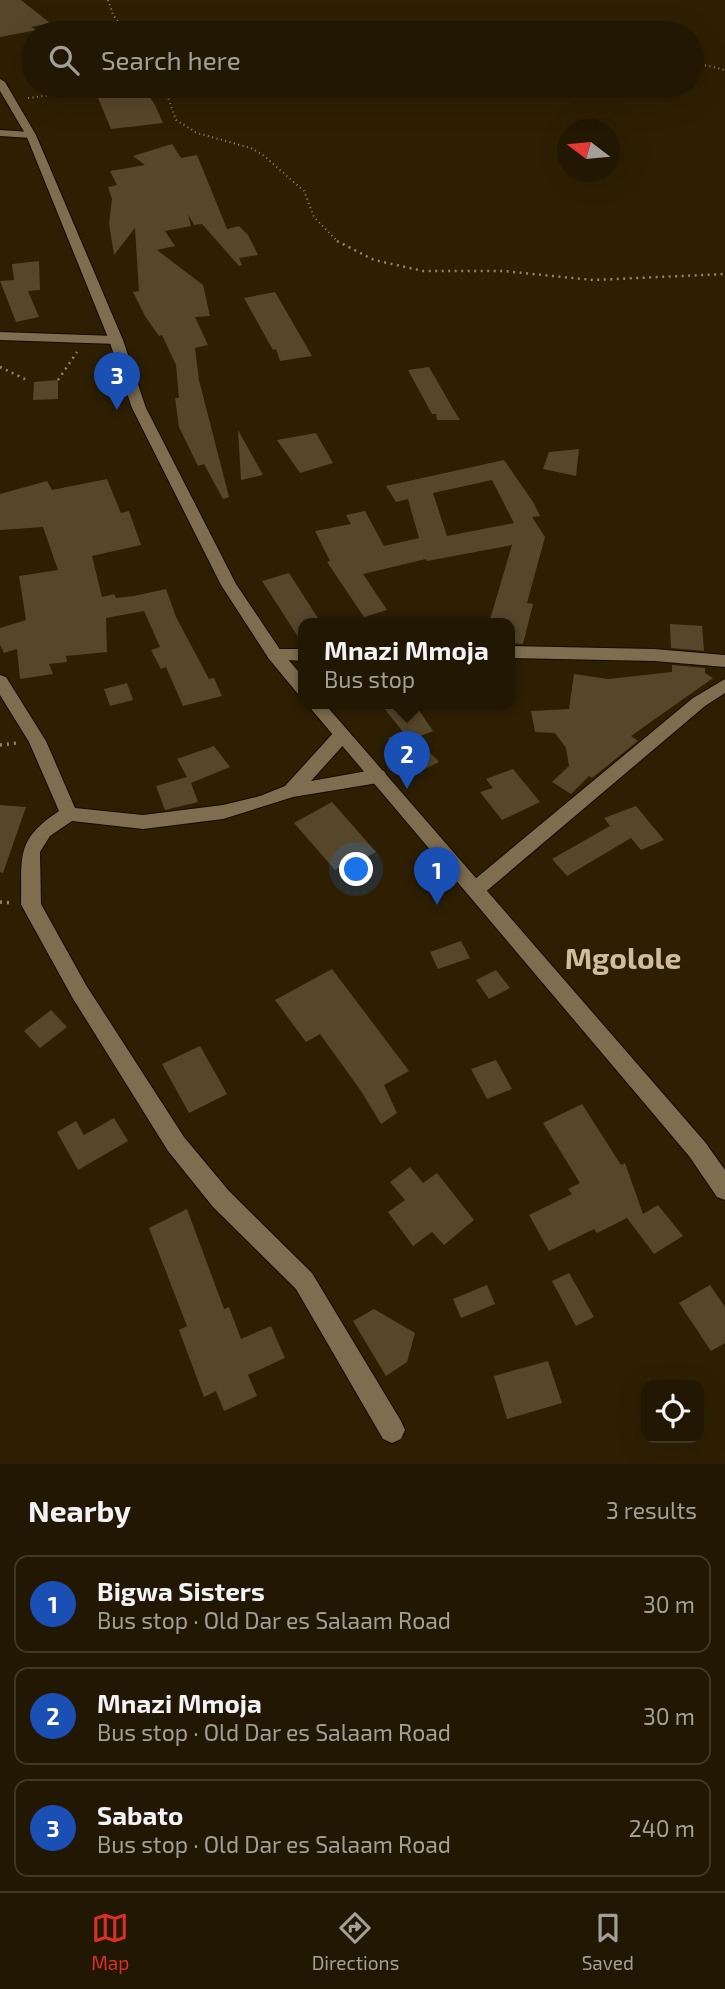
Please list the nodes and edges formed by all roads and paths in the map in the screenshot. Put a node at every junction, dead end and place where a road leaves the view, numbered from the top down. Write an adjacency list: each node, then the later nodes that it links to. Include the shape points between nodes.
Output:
1 (108, 0): 2 (path)
2 (118, 21)
3 (704, 65): 4 (path)
4 (725, 70)
5 (0, 82): 8 (street)
6 (31, 98): 8 (path)
7 (168, 98): 11 (path, via 183,126 251,148 288,174 304,191 314,217 327,232 340,244 374,260 424,271 503,271 593,280)
8 (12, 101): 10 (street)
9 (0, 133): 10 (street)
10 (31, 135): 14 (street)
11 (725, 274)
12 (0, 336): 13 (street)
13 (86, 339): 14 (street); 16 (path)
14 (116, 340): 19 (street, via 145,420 229,585)
15 (0, 367): 17 (path)
16 (58, 380)
17 (29, 381)
18 (515, 652): 21 (street)
19 (275, 655): 20 (street); 23 (street)
20 (298, 655)
21 (725, 661)
22 (0, 681): 29 (street, via 37,741)
23 (298, 683)
24 (725, 685): 30 (street)
25 (319, 709): 26 (street)
26 (341, 736): 27 (street); 28 (street)
27 (378, 776): 28 (street); 30 (street)
28 (291, 791): 29 (street, via 223,812 143,822)
29 (69, 814): 32 (street, via 43,831 31,852 31,904 79,991 176,1144 221,1199 304,1280)
30 (476, 889): 31 (street)
31 (725, 1189)
32 (393, 1430)

